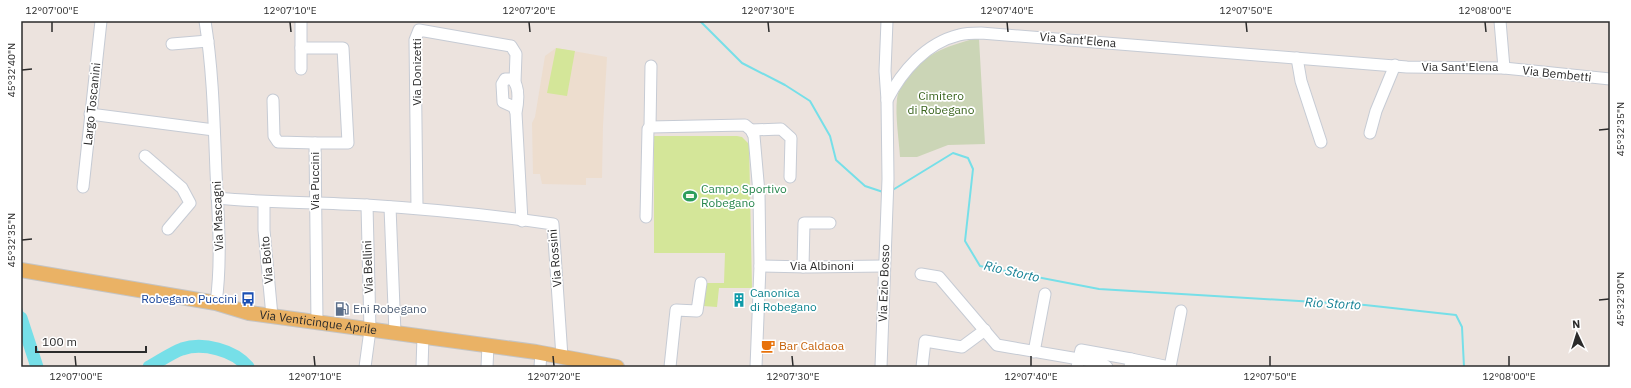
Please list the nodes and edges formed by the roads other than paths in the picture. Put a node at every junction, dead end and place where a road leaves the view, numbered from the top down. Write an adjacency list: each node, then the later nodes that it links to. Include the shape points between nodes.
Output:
1 (101, 21): 17 (street, Largo Toscanini)
2 (206, 21): 6 (street, Via Mascagni)
3 (887, 21): 16 (street)
4 (1500, 21): 12 (street, Via Sant'Elena)
5 (301, 22): 8 (street)
6 (208, 41): 7 (street); 19 (street, Via Mascagni)
7 (172, 44)
8 (302, 48): 13 (street); 23 (street, Via Puccini, via 343,48 348,143)
9 (1297, 58): 11 (street, Via Sant'Elena); 16 (street, Via Sant'Elena, via 1000,33 974,33 959,35 928,49 897,81); 22 (street, via 1300,81)
10 (650, 66): 18 (street)
11 (1395, 66): 12 (street, Via Sant'Elena); 21 (street, via 1376,111)
12 (1504, 68): 14 (street, Via Bembetti)
13 (301, 70)
14 (1610, 79)
15 (273, 100): 23 (street, via 274,136 278,142)
16 (887, 100): 38 (street, Via Ezio Bosso, via 888,179)
17 (90, 114): 19 (street); 26 (street, Largo Toscanini)
18 (650, 127): 20 (street, via 745,125); 33 (street)
19 (214, 130): 27 (street, Via Mascagni)
20 (751, 130): 25 (street, via 786,131 791,138); 37 (street, via 754,136 759,193)
21 (1370, 133)
22 (1322, 142)
23 (315, 143): 29 (street, Via Puccini)
24 (145, 156): 36 (street, via 182,188 190,203)
25 (790, 177)
26 (83, 187)
27 (217, 198): 28 (street); 44 (street, Via Mascagni, via 220,277)
28 (264, 203): 29 (street); 46 (street, Via Boito)
29 (315, 203): 30 (street); 47 (street, Via Puccini)
30 (367, 205): 31 (street); 48 (street, Via Bellini)
31 (390, 207): 32 (street); 50 (street)
32 (417, 208): 34 (street); 34 (street, Via Donizetti, via 416,34 422,30 511,46 516,54 516,113)
33 (646, 217)
34 (522, 220): 55 (street, Via Rossini, via 553,224)
35 (830, 224): 39 (street, via 804,223)
36 (168, 229)
37 (760, 266): 39 (street, Via Albinoni); 64 (street)
38 (884, 266): 39 (street, Via Albinoni); 65 (street, Via Ezio Bosso)
39 (803, 267)
40 (21, 270): 44 (main road, Via Venticinque Aprile)
41 (921, 274): 49 (street, via 939,277)
42 (701, 283): 63 (street, via 697,311 676,310)
43 (1045, 294): 53 (street)
44 (216, 303): 46 (main road, Via Venticinque Aprile, via 249,313)
45 (1181, 311): 68 (street)
46 (272, 316): 47 (main road, Via Venticinque Aprile)
47 (317, 322): 48 (main road, Via Venticinque Aprile)
48 (370, 330): 50 (main road, Via Venticinque Aprile); 58 (street, Via Bellini)
49 (985, 330): 53 (street, via 997,345); 66 (street, via 962,347 925,341)
50 (394, 333): 51 (main road, Via Venticinque Aprile)
51 (423, 337): 52 (main road, Via Venticinque Aprile); 59 (street)
52 (488, 346): 54 (main road, Via Venticinque Aprile); 60 (street)
53 (1034, 352): 56 (street)
54 (541, 353): 55 (main road, Via Venticinque Aprile); 61 (street)
55 (562, 357): 62 (main road, Via Venticinque Aprile)
56 (1077, 363): 57 (street, via 1081,350); 67 (street, via 1102,363)
57 (1131, 363): 68 (street)
58 (365, 367)
59 (422, 367)
60 (487, 367)
61 (540, 367)
62 (617, 367)
63 (670, 367)
64 (756, 367)
65 (881, 367)
66 (922, 367)
67 (1108, 367)
68 (1169, 367)

